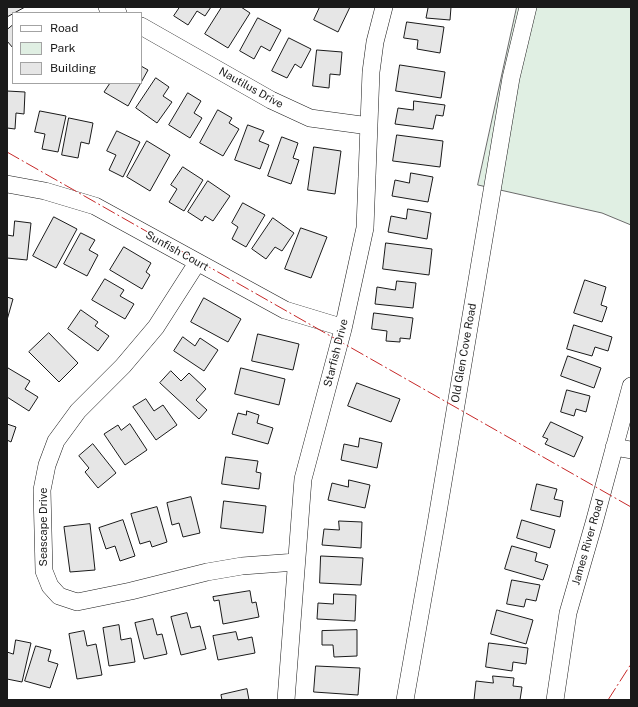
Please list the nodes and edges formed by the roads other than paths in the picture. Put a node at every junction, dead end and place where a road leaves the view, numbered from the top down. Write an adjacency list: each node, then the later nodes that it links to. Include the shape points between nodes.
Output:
1 (107, 7): 4 (street)
2 (384, 7): 6 (street, Starfish Drive, via 371,72)
3 (528, 7): 15 (street, Old Glen Cove Road, via 511,78)
4 (116, 12)
5 (142, 27): 6 (street, Nautilus Drive, via 271,100 310,118)
6 (369, 126): 9 (street, Starfish Drive, via 365,228)
7 (7, 184): 8 (street, Sunfish Court, via 45,191 95,206)
8 (197, 263): 9 (street, Sunfish Court, via 286,310); 13 (street, Seascape Drive, via 156,327 123,366 78,411 56,441 47,465 42,490 44,571 50,586 58,596 77,602 214,570)
9 (343, 328): 13 (street, Starfish Drive, via 303,480)
10 (631, 386): 11 (street, James River Road)
11 (614, 447): 12 (street); 16 (street, James River Road, via 568,614)
12 (631, 450)
13 (296, 562): 14 (street, Starfish Drive)
14 (286, 700)
15 (405, 700)
16 (555, 700)

